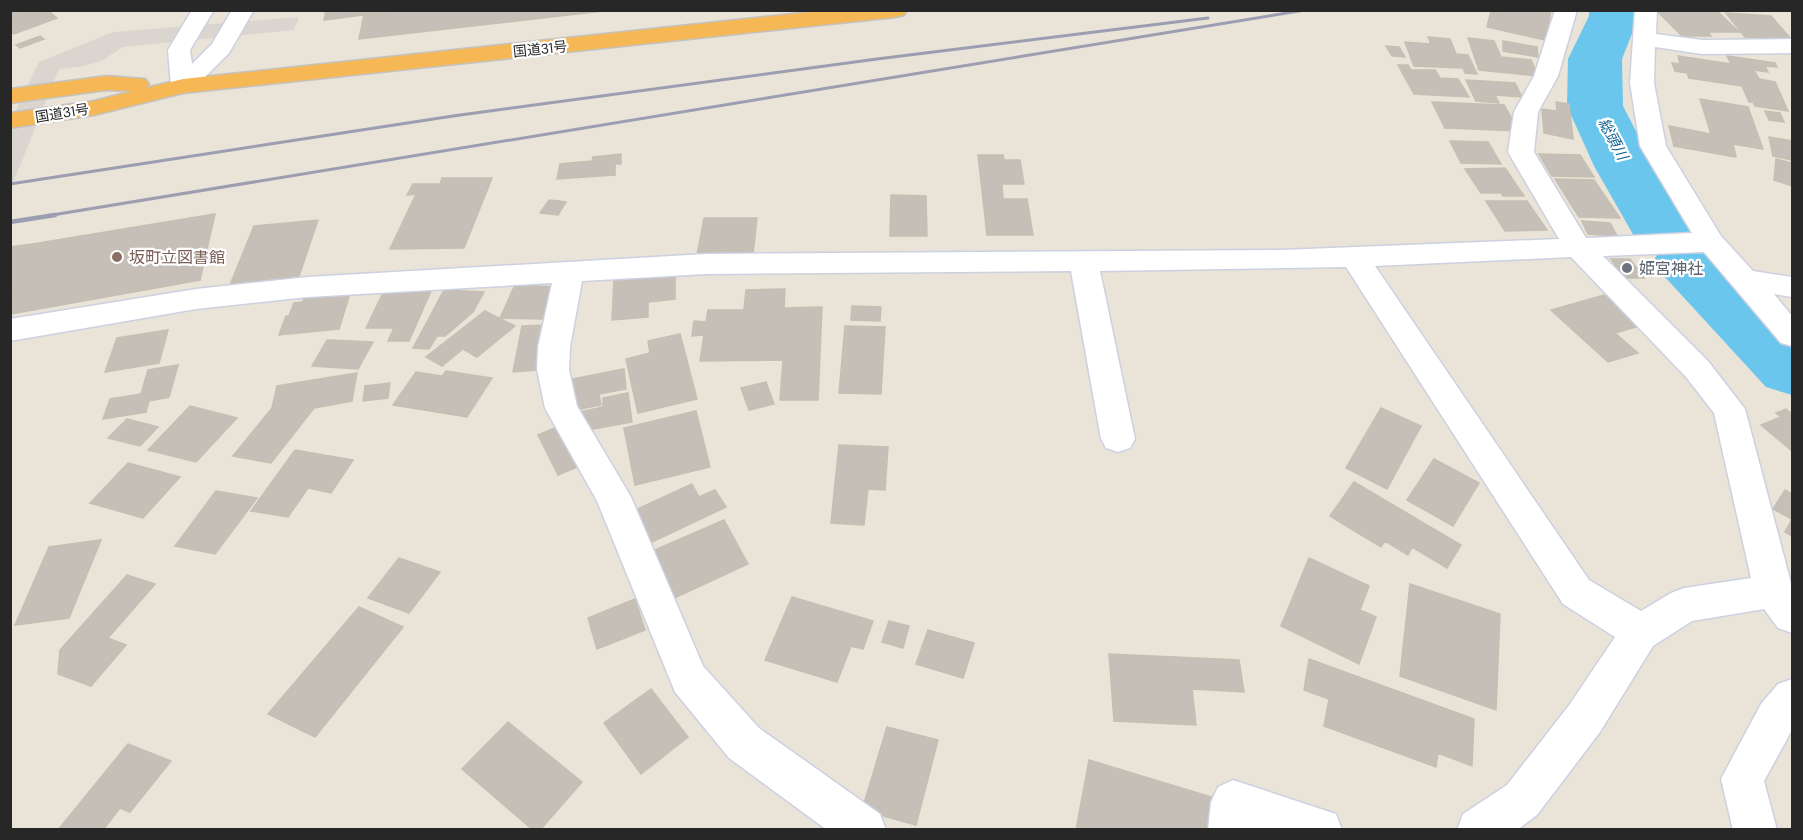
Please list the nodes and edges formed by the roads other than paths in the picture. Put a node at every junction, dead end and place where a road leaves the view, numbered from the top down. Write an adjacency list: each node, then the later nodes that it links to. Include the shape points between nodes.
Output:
1 (203, 10): 7 (street, via 179,50)
2 (243, 10): 7 (street, via 221,48)
3 (896, 10): 7 (highway, 国道31号)
4 (1566, 10): 11 (street, via 1546,76 1526,112 1521,152)
5 (1637, 17): 6 (street, via 1702,47); 10 (street, via 1642,83 1653,146)
6 (1792, 46)
7 (183, 86): 8 (highway, 国道31号, via 106,83); 9 (highway, 国道31号, via 94,108)
8 (10, 96)
9 (10, 121)
10 (1711, 242): 11 (street); 15 (street)
11 (1579, 249): 12 (street); 20 (street, via 1697,369 1730,409)
12 (1354, 257): 13 (street); 21 (street, via 1576,592)
13 (1084, 261): 14 (street, via 706,264); 19 (street)
14 (569, 272): 17 (street, via 308,287 196,300); 23 (street, via 554,346 553,370 561,408 613,497 689,679 744,742)
15 (1743, 280): 16 (street); 18 (street)
16 (1792, 287)
17 (10, 330)
18 (1792, 335)
19 (1118, 439)
20 (1783, 604): 21 (street, via 1684,605)
21 (1641, 632): 26 (street, via 1586,718 1522,800)
22 (1792, 698): 27 (street, via 1776,718 1742,779)
23 (864, 830)
24 (1230, 830): 25 (street, via 1233,802)
25 (1320, 830)
26 (1479, 830)
27 (1755, 830)

